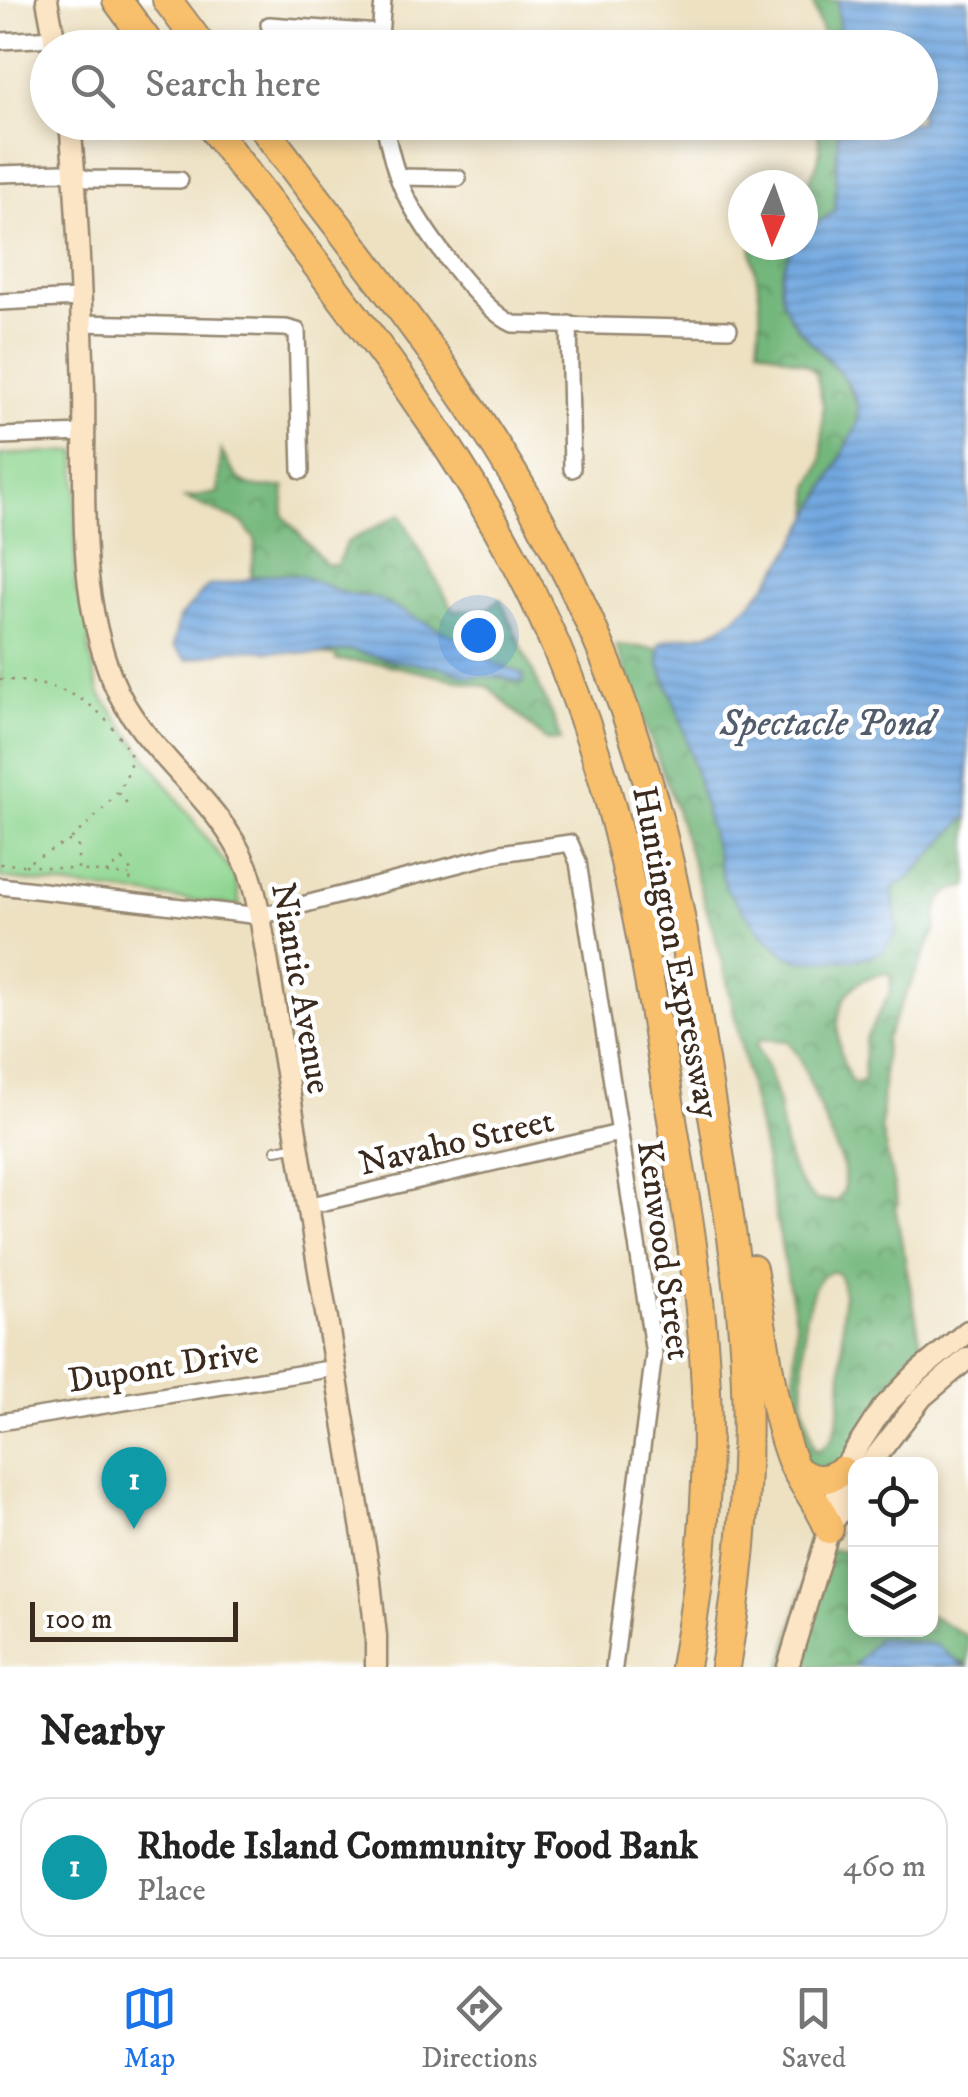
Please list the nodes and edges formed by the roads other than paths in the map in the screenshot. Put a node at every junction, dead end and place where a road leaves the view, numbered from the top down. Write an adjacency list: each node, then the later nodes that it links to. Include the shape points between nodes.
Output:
1 (46, 0): 6 (street)
2 (117, 0): 7 (highway)
3 (167, 0): 8 (highway)
4 (383, 0): 10 (street)
5 (268, 24): 9 (street)
6 (53, 30)
7 (139, 30)
8 (190, 30)
9 (310, 30)
10 (381, 30)
11 (0, 41): 12 (street)
12 (30, 42)
13 (72, 140): 18 (street, Niantic Avenue)
14 (221, 140): 50 (highway, Huntington Expressway, via 471,483 542,614 602,770 636,900 700,1311 705,1496)
15 (272, 140): 33 (highway, Huntington Expressway, via 486,432 584,608 657,812)
16 (389, 140): 19 (street)
17 (0, 174): 18 (street)
18 (75, 176): 21 (street); 22 (street, Niantic Avenue)
19 (398, 177): 20 (street); 25 (street, via 494,313 513,324)
20 (458, 178)
21 (180, 180)
22 (79, 298): 23 (street); 24 (street, Niantic Avenue)
23 (0, 302)
24 (80, 323): 27 (street, Niantic Avenue); 30 (street, via 296,331)
25 (569, 324): 26 (street); 29 (street)
26 (729, 329)
27 (84, 432): 28 (street); 32 (street, Niantic Avenue, via 86,566 97,635 114,683 134,720 229,835 246,864)
28 (0, 436)
29 (572, 470)
30 (301, 471)
31 (0, 886): 32 (street)
32 (260, 916): 34 (street, Kenwood Street, via 501,853 570,843); 35 (street, Niantic Avenue)
33 (705, 1069): 44 (highway); 51 (highway, Huntington Expressway, via 734,1255 745,1380 743,1530)
34 (618, 1134): 37 (street, Navaho Street); 49 (street, Kenwood Street, via 654,1354)
35 (298, 1146): 36 (lane); 37 (street, Niantic Avenue)
36 (276, 1150)
37 (308, 1206): 40 (street, Niantic Avenue)
38 (968, 1332): 42 (street, via 891,1399 868,1427)
39 (968, 1358): 43 (street, via 922,1397)
40 (336, 1368): 41 (street, Dupont Drive); 48 (street, Niantic Avenue, via 369,1572)
41 (0, 1422)
42 (857, 1457)
43 (875, 1457)
44 (796, 1470): 45 (highway, via 808,1478); 47 (highway)
45 (848, 1480)
46 (848, 1482): 47 (street)
47 (829, 1529): 52 (street)
48 (376, 1667)
49 (614, 1667)
50 (685, 1667)
51 (725, 1667)
52 (788, 1667)

